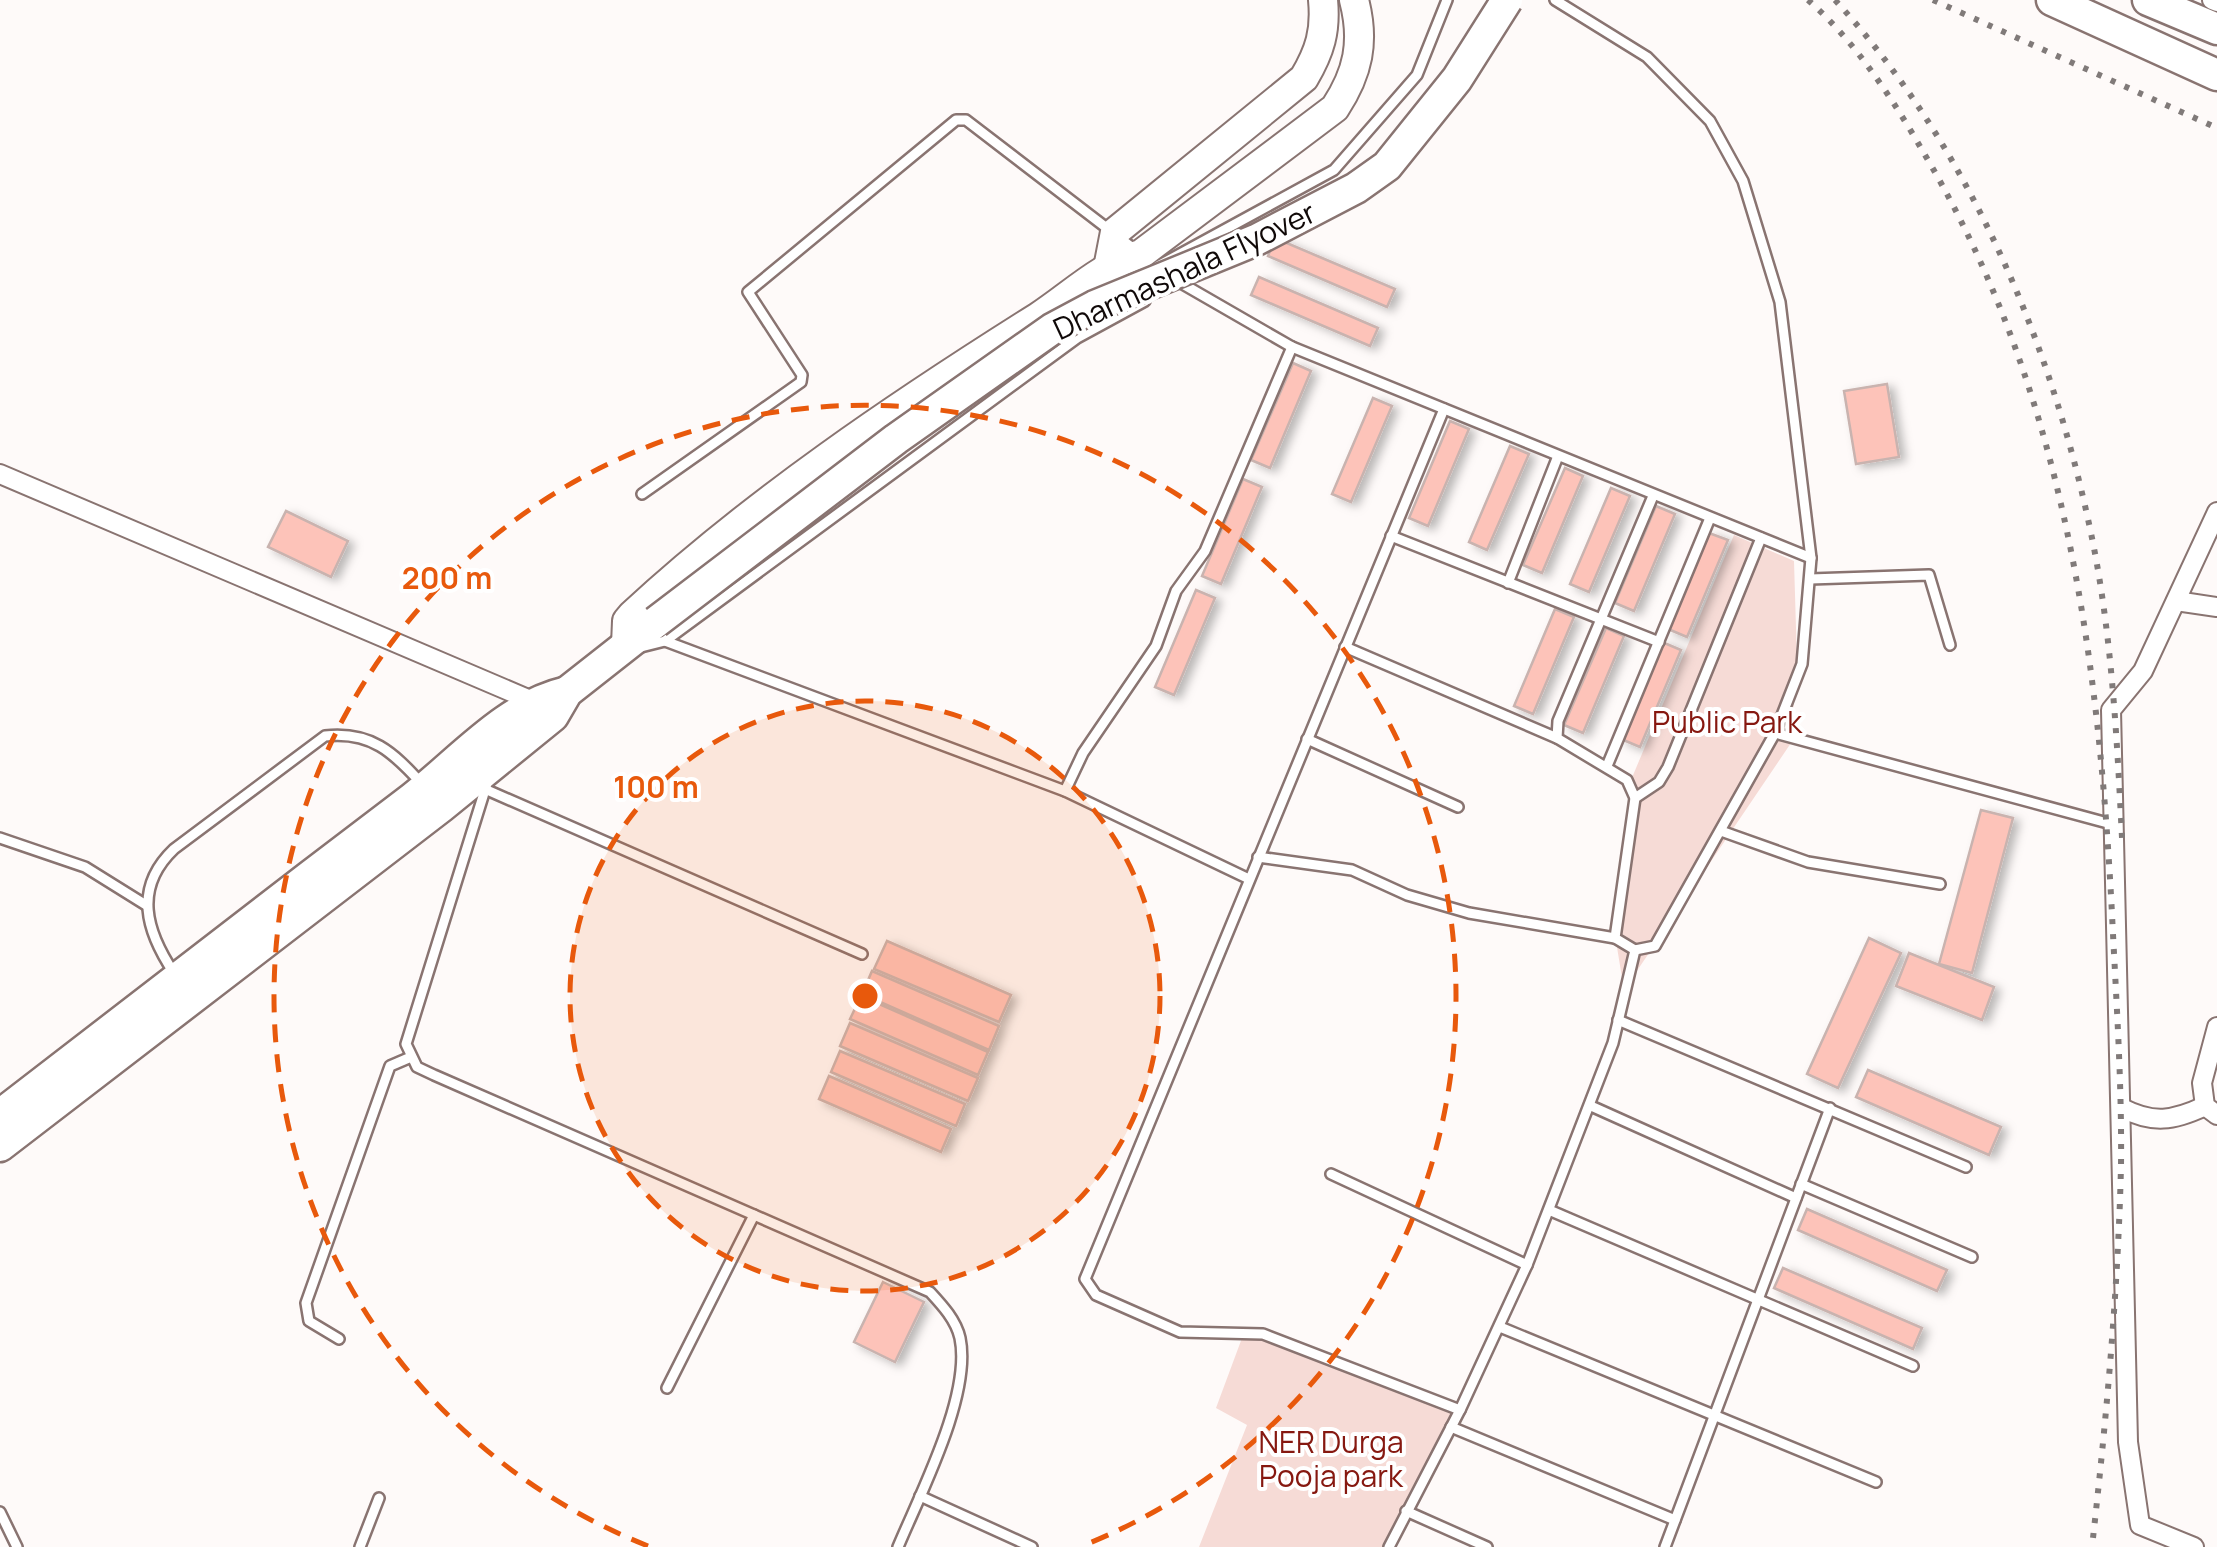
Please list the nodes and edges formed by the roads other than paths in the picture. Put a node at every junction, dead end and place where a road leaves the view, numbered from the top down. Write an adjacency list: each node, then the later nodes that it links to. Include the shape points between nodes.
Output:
1 (1323, 0): 10 (street, via 1326,28 1304,78)
2 (1354, 0): 11 (street, via 1360,54 1335,108)
3 (1448, 0): 11 (lane, via 1417,74 1334,170)
4 (1507, 0): 30 (main road, Dharmashala Flyover, bridge, via 1447,93 1387,166 1256,240 1052,329 896,439)
5 (1556, 0): 24 (lane, via 1647,57 1710,121 1743,181 1780,302)
6 (2052, 0): 9 (main road)
7 (2148, 0): 8 (main road)
8 (2217, 29)
9 (2213, 65)
10 (1115, 232): 11 (lane); 12 (street); 18 (lane, via 966,120 956,120 748,292 802,375 800,382)
11 (1146, 264): 12 (street); 13 (lane)
12 (1106, 274): 32 (street, via 962,364 776,497 632,615)
13 (1178, 282): 14 (lane); 30 (lane, via 1077,338)
14 (1292, 347): 15 (lane); 41 (lane, via 1205,551 1176,592 1156,646)
15 (1444, 409): 16 (lane); 22 (lane)
16 (1558, 456): 19 (lane); 26 (lane)
17 (0, 474): 35 (street)
18 (642, 494)
19 (1653, 496): 21 (lane); 29 (lane)
20 (2217, 512): 27 (street)
21 (1710, 518): 23 (lane); 31 (lane)
22 (1391, 536): 26 (lane); 34 (lane)
23 (1760, 538): 24 (lane); 43 (lane, via 1668,768)
24 (1811, 558): 25 (lane)
25 (1810, 579): 33 (lane, via 1930,575); 36 (lane, via 1802,664)
26 (1508, 583): 29 (lane)
27 (2176, 601): 28 (street); 45 (street, via 2143,672 2111,710)
28 (2217, 607)
29 (1600, 620): 31 (lane); 37 (lane)
30 (660, 632): 32 (main road, Dharmashala Flyover); 41 (lane)
31 (1660, 642): 39 (lane)
32 (626, 645): 35 (main road, Dharmashala Flyover)
33 (1950, 645)
34 (1345, 647): 37 (lane); 38 (lane)
35 (552, 702): 40 (main road); 42 (main road)
36 (1775, 734): 45 (lane); 46 (lane)
37 (1557, 738): 39 (lane)
38 (1307, 739): 44 (lane); 48 (lane)
39 (1607, 766): 43 (lane, via 1627,780)
40 (489, 777): 42 (main road); 54 (lane); 58 (lane, via 406,1044)
41 (1065, 791): 49 (lane)
42 (433, 797): 51 (lane, via 378,742 325,736 159,863); 55 (main road)
43 (1635, 798): 52 (lane)
44 (1458, 806)
45 (2115, 825): 61 (street)
46 (1720, 831): 50 (lane, via 1808,862); 53 (lane, via 1655,946)
47 (0, 838): 51 (lane, via 84,867)
48 (1258, 857): 49 (lane); 52 (lane, via 1352,870 1469,912)
49 (1248, 879): 78 (lane, via 1085,1279 1088,1289 1180,1332 1262,1334)
50 (1940, 884)
51 (146, 905): 55 (lane, via 153,941)
52 (1614, 938): 53 (lane)
53 (1635, 950): 56 (lane)
54 (862, 954)
55 (184, 986): 63 (main road); 64 (main road)
56 (1618, 1020): 59 (lane); 60 (lane)
57 (2217, 1026): 62 (street, via 2202,1083)
58 (410, 1057): 70 (lane, via 434,1075); 75 (lane, via 390,1066 306,1303 309,1322)
59 (1590, 1106): 68 (lane); 69 (lane)
60 (1830, 1108): 65 (lane); 67 (lane)
61 (2122, 1108): 62 (street, via 2148,1121); 94 (street, via 2128,1442 2140,1524)
62 (2211, 1110)
63 (0, 1115)
64 (0, 1146)
65 (1966, 1167)
66 (1331, 1174): 72 (lane)
67 (1801, 1184): 68 (lane); 71 (lane)
68 (1796, 1198): 73 (lane)
69 (1549, 1210): 72 (lane); 73 (lane)
70 (754, 1215): 77 (lane); 82 (lane, via 930,1292 947,1311 960,1338 958,1387)
71 (1972, 1257)
72 (1527, 1264): 74 (lane)
73 (1756, 1302): 76 (lane); 79 (lane)
74 (1500, 1327): 78 (lane); 79 (lane)
75 (339, 1338)
76 (1913, 1366)
77 (668, 1388)
78 (1460, 1410): 80 (lane)
79 (1712, 1417): 81 (lane); 86 (lane)
80 (1451, 1427): 84 (lane); 86 (lane)
81 (1876, 1482)
82 (920, 1496): 89 (lane); 90 (lane)
83 (379, 1498): 88 (lane)
84 (1406, 1510): 91 (lane); 92 (lane)
85 (0, 1512): 87 (lane)
86 (1675, 1520): 93 (lane)
87 (17, 1547)
88 (360, 1547)
89 (898, 1547)
90 (1032, 1547)
91 (1389, 1547)
92 (1487, 1547)
93 (1665, 1547)
94 (2194, 1547)

